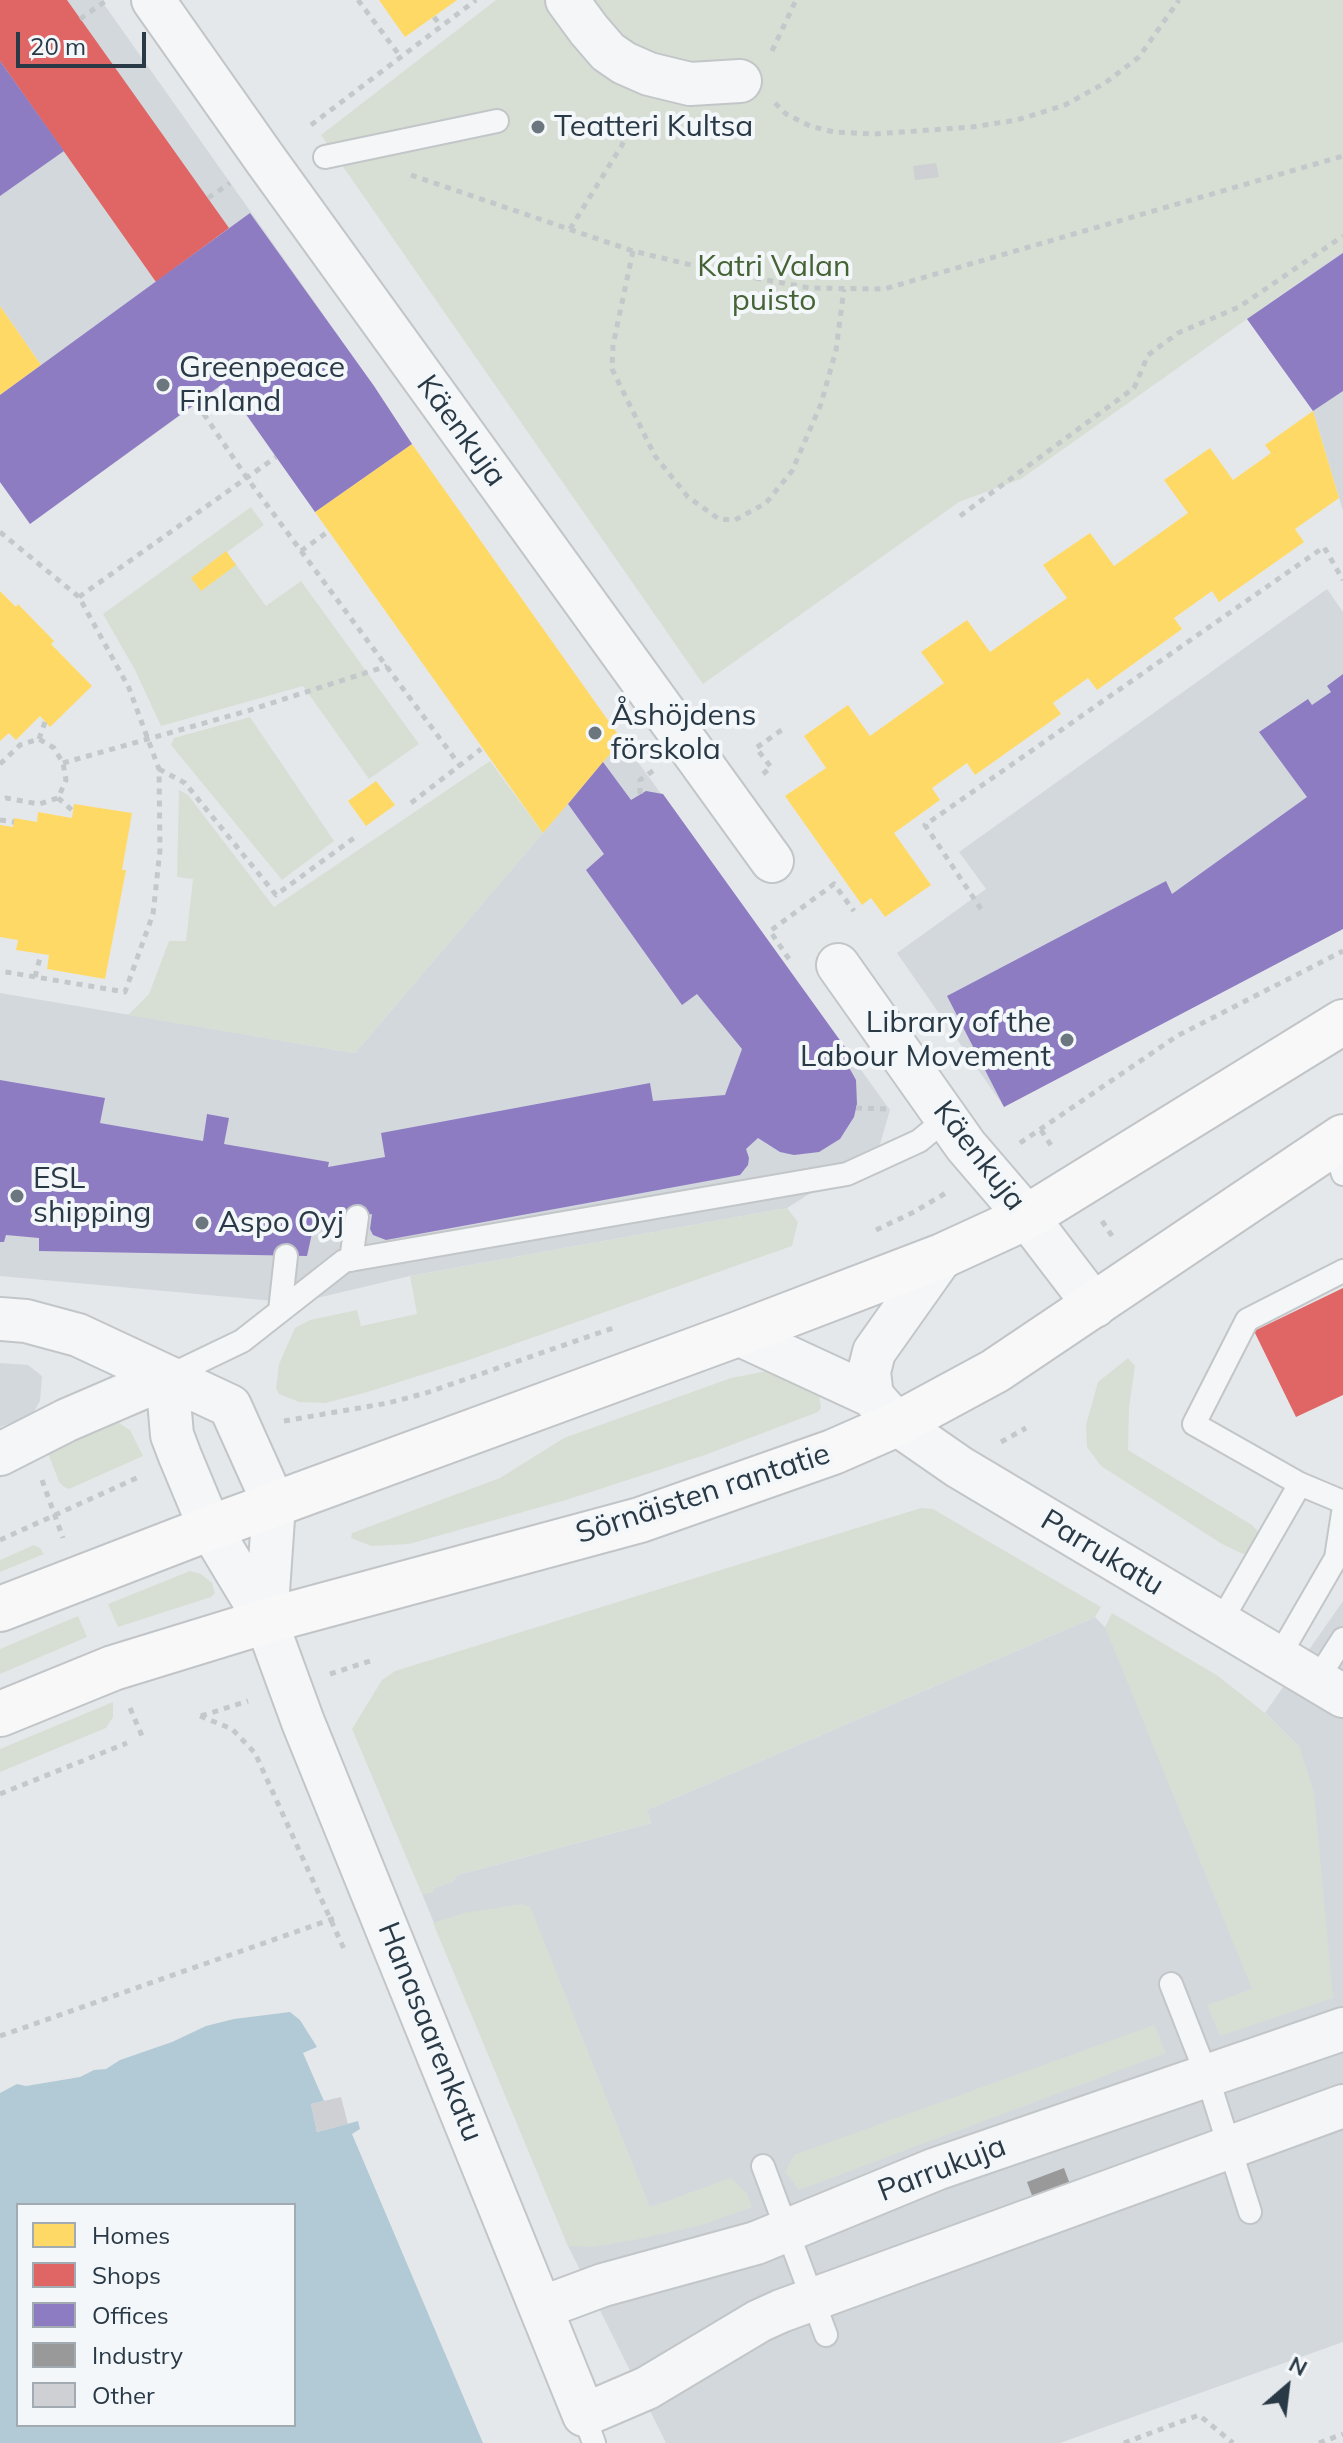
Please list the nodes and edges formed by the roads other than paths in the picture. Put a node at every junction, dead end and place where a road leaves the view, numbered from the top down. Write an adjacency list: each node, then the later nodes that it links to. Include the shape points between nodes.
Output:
1 (153, 0): 6 (street, Käenkuja, via 251,168 341,261)
2 (567, 0): 3 (street, via 608,52 624,63 690,84)
3 (740, 81)
4 (497, 121): 5 (lane)
5 (325, 157)
6 (772, 861)
7 (838, 965): 9 (street, Käenkuja)
8 (1343, 1022): 12 (main road)
9 (947, 1118): 12 (street, Käenkuja); 15 (lane, via 919,1141 847,1174)
10 (1340, 1151): 17 (main road, Sörnäisten rantatie)
11 (357, 1217): 15 (lane)
12 (1027, 1217): 14 (main road); 17 (street, Käenkuja)
13 (286, 1256): 18 (lane)
14 (942, 1256): 20 (main road); 22 (street, via 874,1352 869,1372)
15 (351, 1260): 18 (lane)
16 (1343, 1271): 24 (lane, via 1247,1320 1194,1424)
17 (1095, 1306): 22 (main road, Sörnäisten rantatie, via 995,1371)
18 (280, 1311): 21 (lane, via 242,1341)
19 (13, 1320): 21 (street, via 78,1335)
20 (738, 1334): 22 (street, Parrukatu); 26 (main road)
21 (167, 1377): 23 (street); 26 (street, via 230,1406); 28 (street, via 172,1435)
22 (884, 1410): 30 (main road, Sörnäisten rantatie, via 833,1452 640,1520); 31 (street, Parrukatu, via 991,1487)
23 (0, 1454)
24 (1300, 1484): 25 (lane); 31 (lane)
25 (1343, 1502)
26 (274, 1504): 28 (main road); 30 (street)
27 (1343, 1513): 33 (lane, via 1336,1558)
28 (210, 1528): 29 (main road); 30 (street)
29 (0, 1609)
30 (266, 1621): 35 (main road, Sörnäisten rantatie, via 113,1668); 44 (street, Hanasaarenkatu)
31 (1220, 1623): 33 (street, Parrukatu)
32 (1343, 1639): 34 (lane)
33 (1278, 1658): 34 (street, Parrukatu)
34 (1330, 1688)
35 (0, 1714)
36 (1171, 1984): 38 (lane)
37 (1343, 2029): 38 (street, Parrukuja)
38 (1207, 2076): 40 (lane); 43 (street, Parrukuja, via 936,2169)
39 (1343, 2106): 40 (street)
40 (1228, 2148): 42 (lane); 45 (street)
41 (763, 2166): 43 (lane)
42 (1250, 2212)
43 (788, 2230): 44 (street, Parrukuja); 45 (lane)
44 (541, 2308): 46 (street, Hanasaarenkatu)
45 (820, 2317): 46 (street, via 759,2321)
46 (589, 2429)

